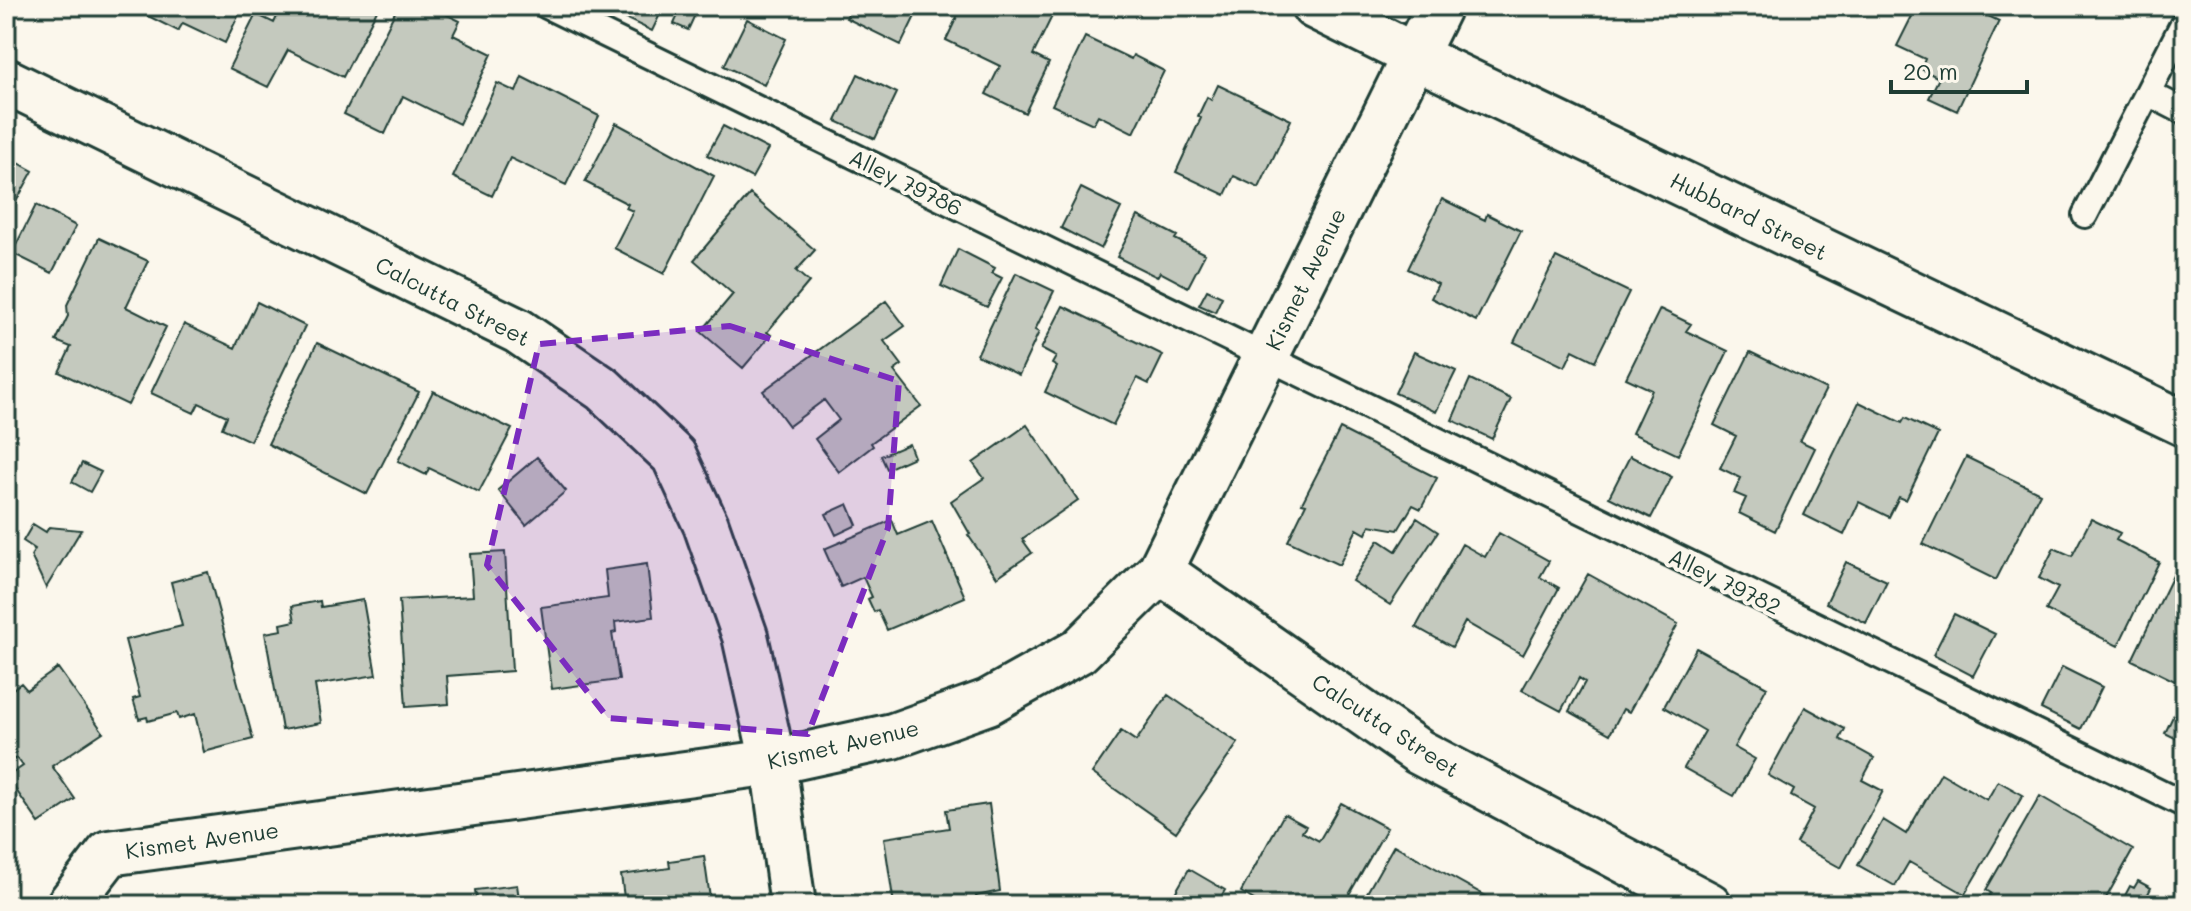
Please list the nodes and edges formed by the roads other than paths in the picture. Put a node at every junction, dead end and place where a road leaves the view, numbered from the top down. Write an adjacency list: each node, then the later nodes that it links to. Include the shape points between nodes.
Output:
1 (547, 6): 10 (lane, Alley 79786)
2 (1314, 6): 5 (street, Hubbard Street)
3 (1439, 6): 5 (street, Kismet Avenue)
4 (2185, 20): 7 (lane)
5 (1415, 56): 10 (street, Kismet Avenue); 11 (street, Hubbard Street)
6 (6, 81): 13 (street, Calcutta Street, via 518,331 603,389 674,456 706,525 745,636)
7 (2148, 93): 8 (lane); 9 (lane)
8 (2185, 112)
9 (2085, 215)
10 (1266, 358): 12 (street, Kismet Avenue); 14 (lane, Alley 79782)
11 (2185, 424)
12 (1160, 571): 13 (street, Kismet Avenue, via 1079,651 988,702 893,736); 17 (street, Calcutta Street, via 1419,752)
13 (773, 762): 15 (street, Kismet Avenue, via 109,853); 16 (street, Calcutta Street)
14 (2185, 805)
15 (69, 905)
16 (793, 905)
17 (1709, 905)

